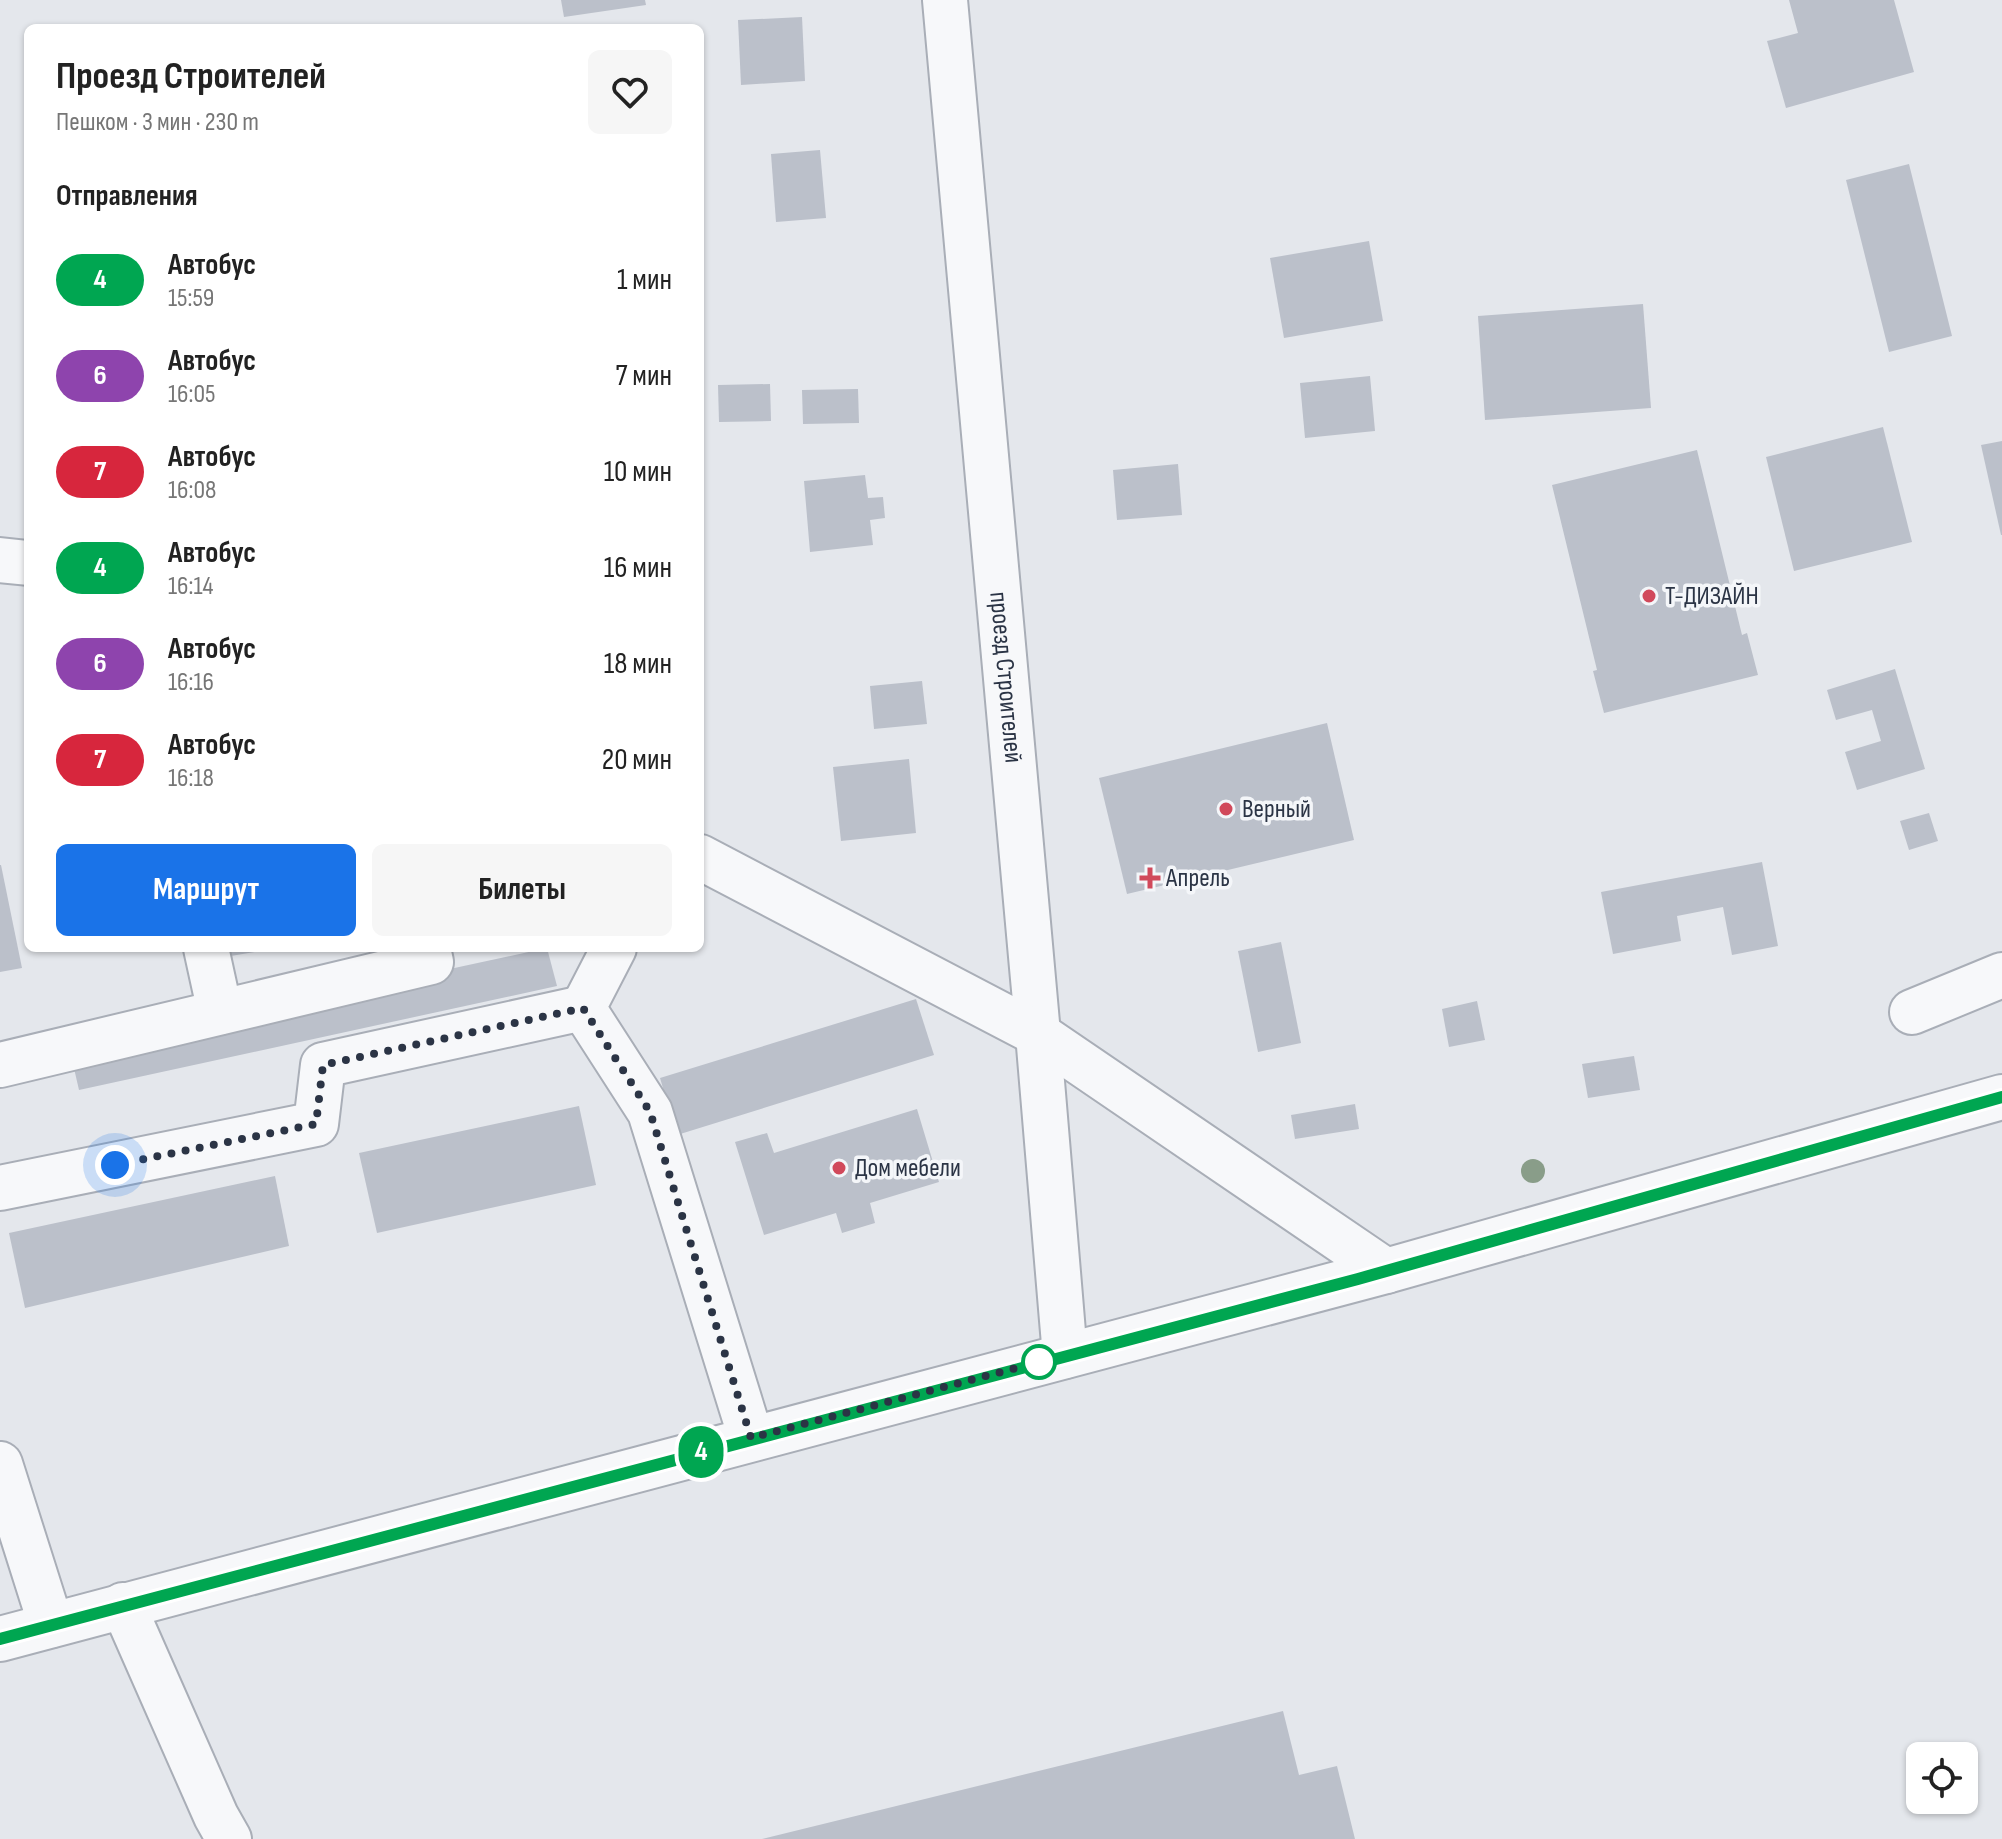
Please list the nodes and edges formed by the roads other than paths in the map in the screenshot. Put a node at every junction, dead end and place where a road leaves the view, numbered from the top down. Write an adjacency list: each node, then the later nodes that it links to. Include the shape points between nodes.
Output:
1 (945, 0): 13 (street, проезд Строителей)
2 (0, 560): 3 (street)
3 (24, 563)
4 (704, 859): 13 (street)
5 (207, 952): 11 (street)
6 (429, 952): 8 (street, via 431,962)
7 (612, 952): 10 (street)
8 (332, 966): 11 (street)
9 (2002, 975): 12 (street)
10 (583, 1008): 16 (street, via 323,1065 316,1124); 19 (street, via 650,1112)
11 (220, 1012): 14 (street)
12 (1912, 1012)
13 (1038, 1034): 17 (street); 18 (street, проезд Строителей)
14 (0, 1065)
15 (2002, 1097): 17 (street)
16 (0, 1188)
17 (1386, 1271): 18 (street)
18 (1065, 1356): 19 (street)
19 (751, 1438): 21 (street)
20 (0, 1464): 22 (street)
21 (123, 1605): 22 (street); 24 (street)
22 (51, 1625): 23 (street)
23 (0, 1639)
24 (229, 1839)

